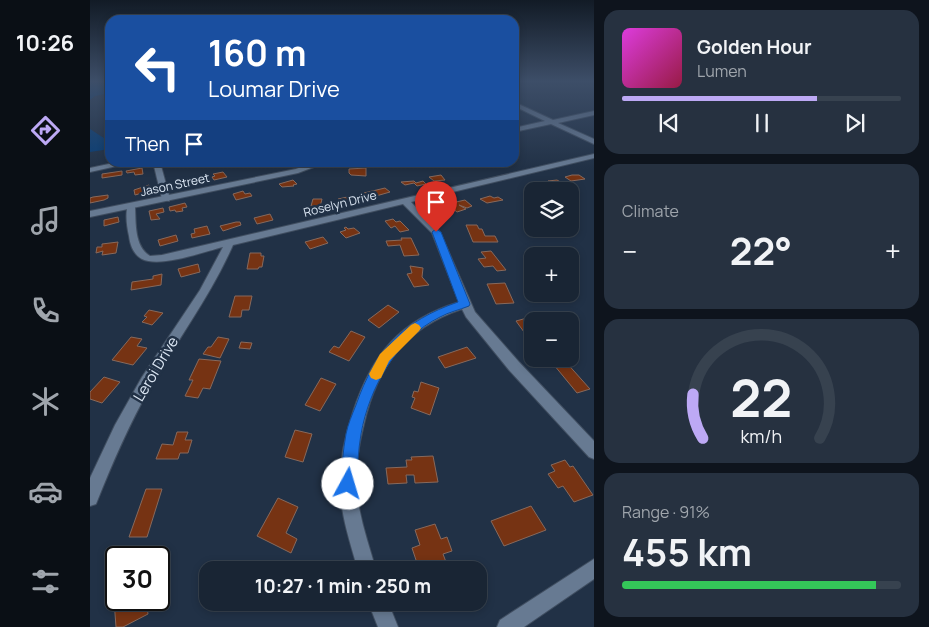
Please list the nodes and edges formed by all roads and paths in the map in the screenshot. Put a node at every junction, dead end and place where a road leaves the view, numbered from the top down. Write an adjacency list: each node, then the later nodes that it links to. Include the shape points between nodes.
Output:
1 (527, 110): 3 (street)
2 (594, 113): 3 (street)
3 (551, 122): 4 (street); 5 (street)
4 (519, 129)
5 (594, 142)
6 (594, 156): 12 (street, Roselyn Drive)
7 (106, 167): 10 (street)
8 (157, 167): 11 (street)
9 (308, 167): 11 (street, Jason Street)
10 (90, 170)
11 (166, 199): 13 (street, Jason Street)
12 (404, 201): 15 (street, Roselyn Drive); 16 (street, via 436,232)
13 (131, 207): 14 (street, Jason Street); 15 (street, Roselyn Drive, via 135,242 139,252 147,258 170,257)
14 (90, 214)
15 (229, 244): 18 (street, Leroi Drive, via 219,268 156,366 123,425)
16 (465, 304): 17 (street, via 514,366); 19 (street, via 435,314 411,330 385,357 367,391 353,433 348,484 354,523)
17 (594, 452)
18 (90, 498)
19 (365, 561)
20 (594, 568): 23 (street)
21 (382, 611): 22 (street)
22 (388, 627)
23 (507, 627)

